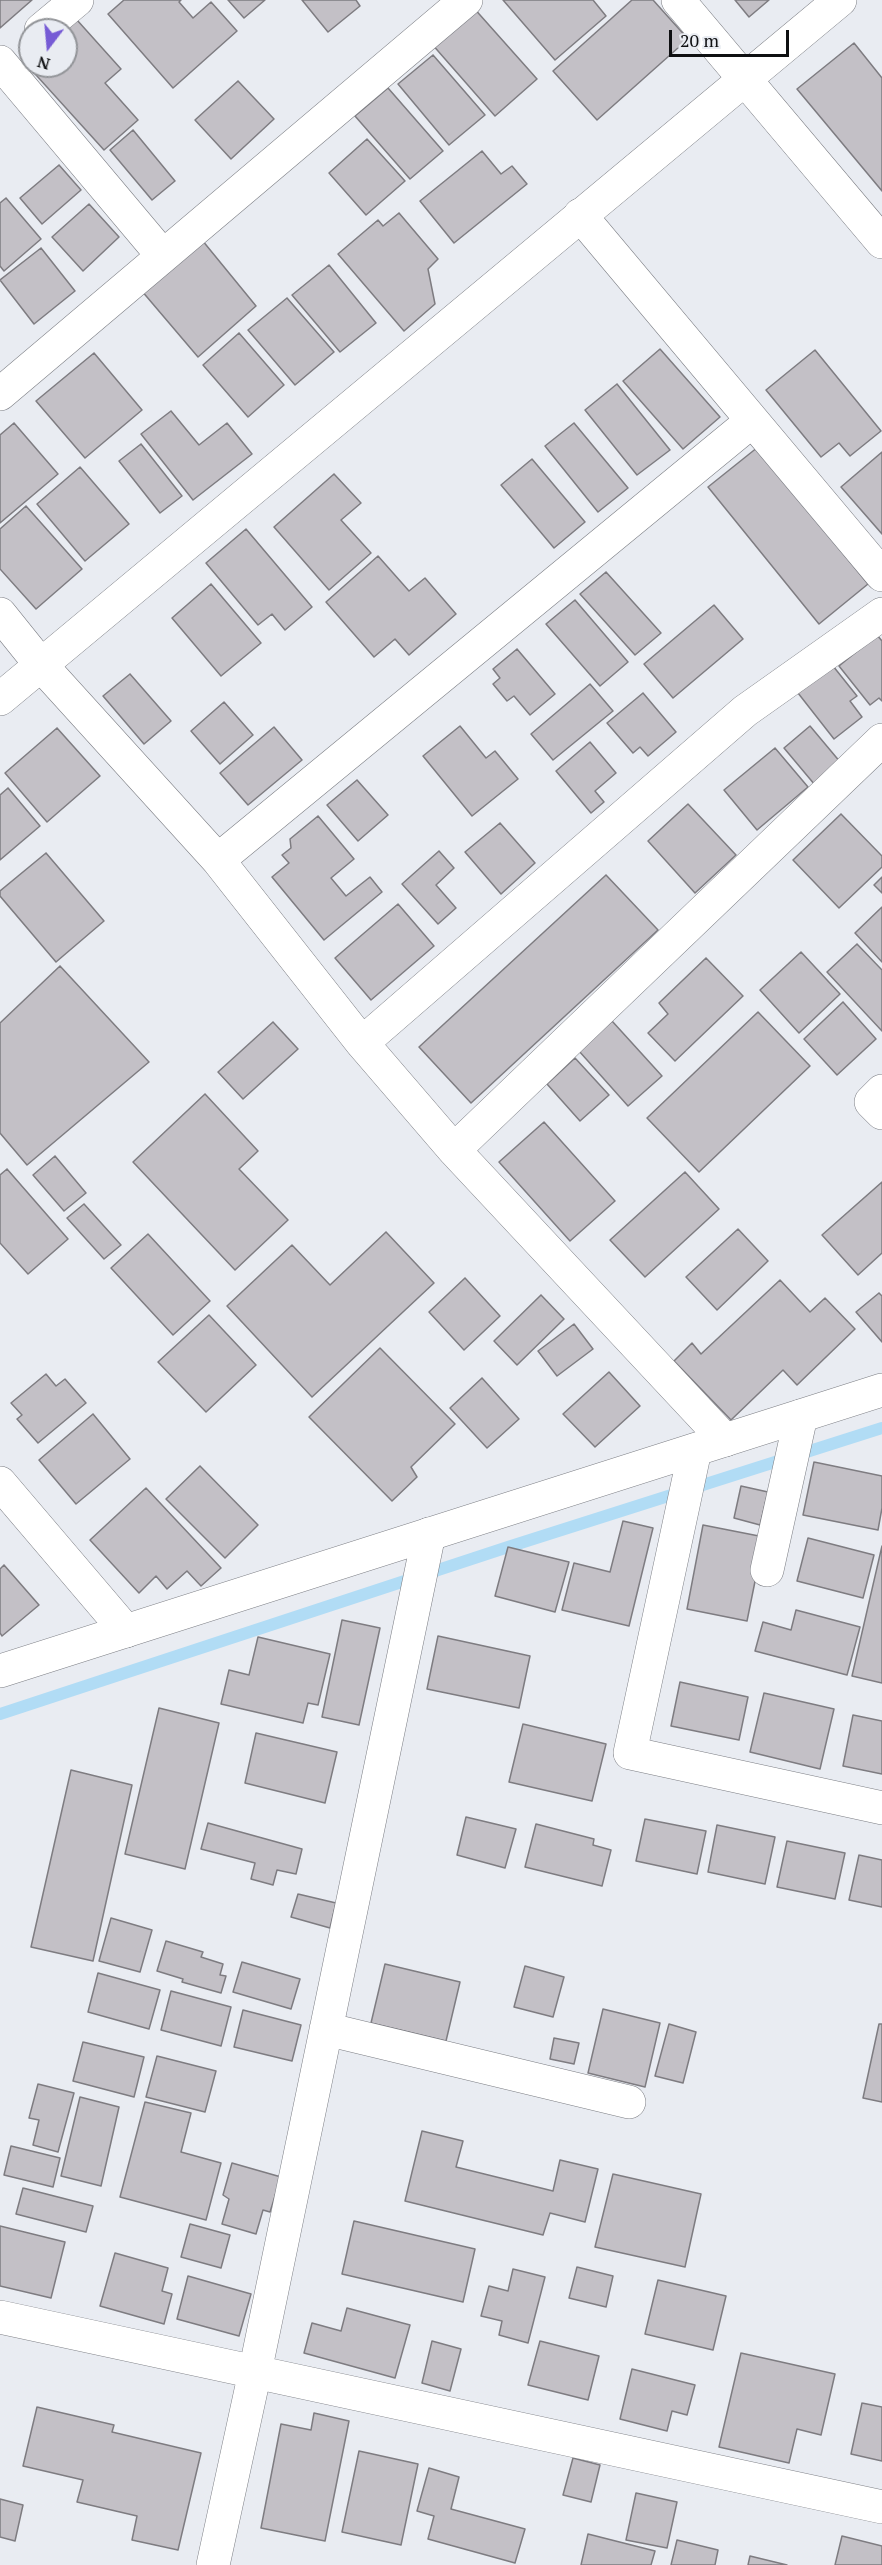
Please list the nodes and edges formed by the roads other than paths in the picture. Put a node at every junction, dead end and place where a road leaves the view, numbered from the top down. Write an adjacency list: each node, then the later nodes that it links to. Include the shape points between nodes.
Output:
1 (77, 0): 5 (street)
2 (466, 0): 11 (street)
3 (678, 0): 8 (street)
4 (840, 0): 8 (street)
5 (55, 18)
6 (18, 49): 7 (street)
7 (0, 63): 11 (street)
8 (746, 78): 9 (street); 10 (street)
9 (580, 215): 13 (street); 17 (street)
10 (882, 242)
11 (163, 256): 12 (street)
12 (0, 394)
13 (752, 421): 14 (street); 20 (street)
14 (882, 574)
15 (0, 614): 17 (street)
16 (882, 614): 21 (street, via 745,711)
17 (41, 665): 18 (street); 20 (street)
18 (0, 699)
19 (882, 740): 24 (street)
20 (218, 860): 21 (street)
21 (362, 1043): 24 (street)
22 (882, 1091): 23 (street, via 871,1102)
23 (882, 1113)
24 (454, 1150): 27 (street)
25 (882, 1390): 26 (street)
26 (801, 1416): 27 (street); 30 (street)
27 (710, 1445): 29 (street); 33 (street, via 630,1753)
28 (0, 1483): 31 (street)
29 (429, 1534): 31 (street); 34 (street)
30 (767, 1570)
31 (126, 1631): 32 (street)
32 (0, 1671)
33 (882, 1808)
34 (326, 2029): 35 (street); 37 (street)
35 (629, 2102)
36 (0, 2317): 37 (street)
37 (255, 2372): 38 (street); 39 (street)
38 (882, 2507)
39 (213, 2565)

